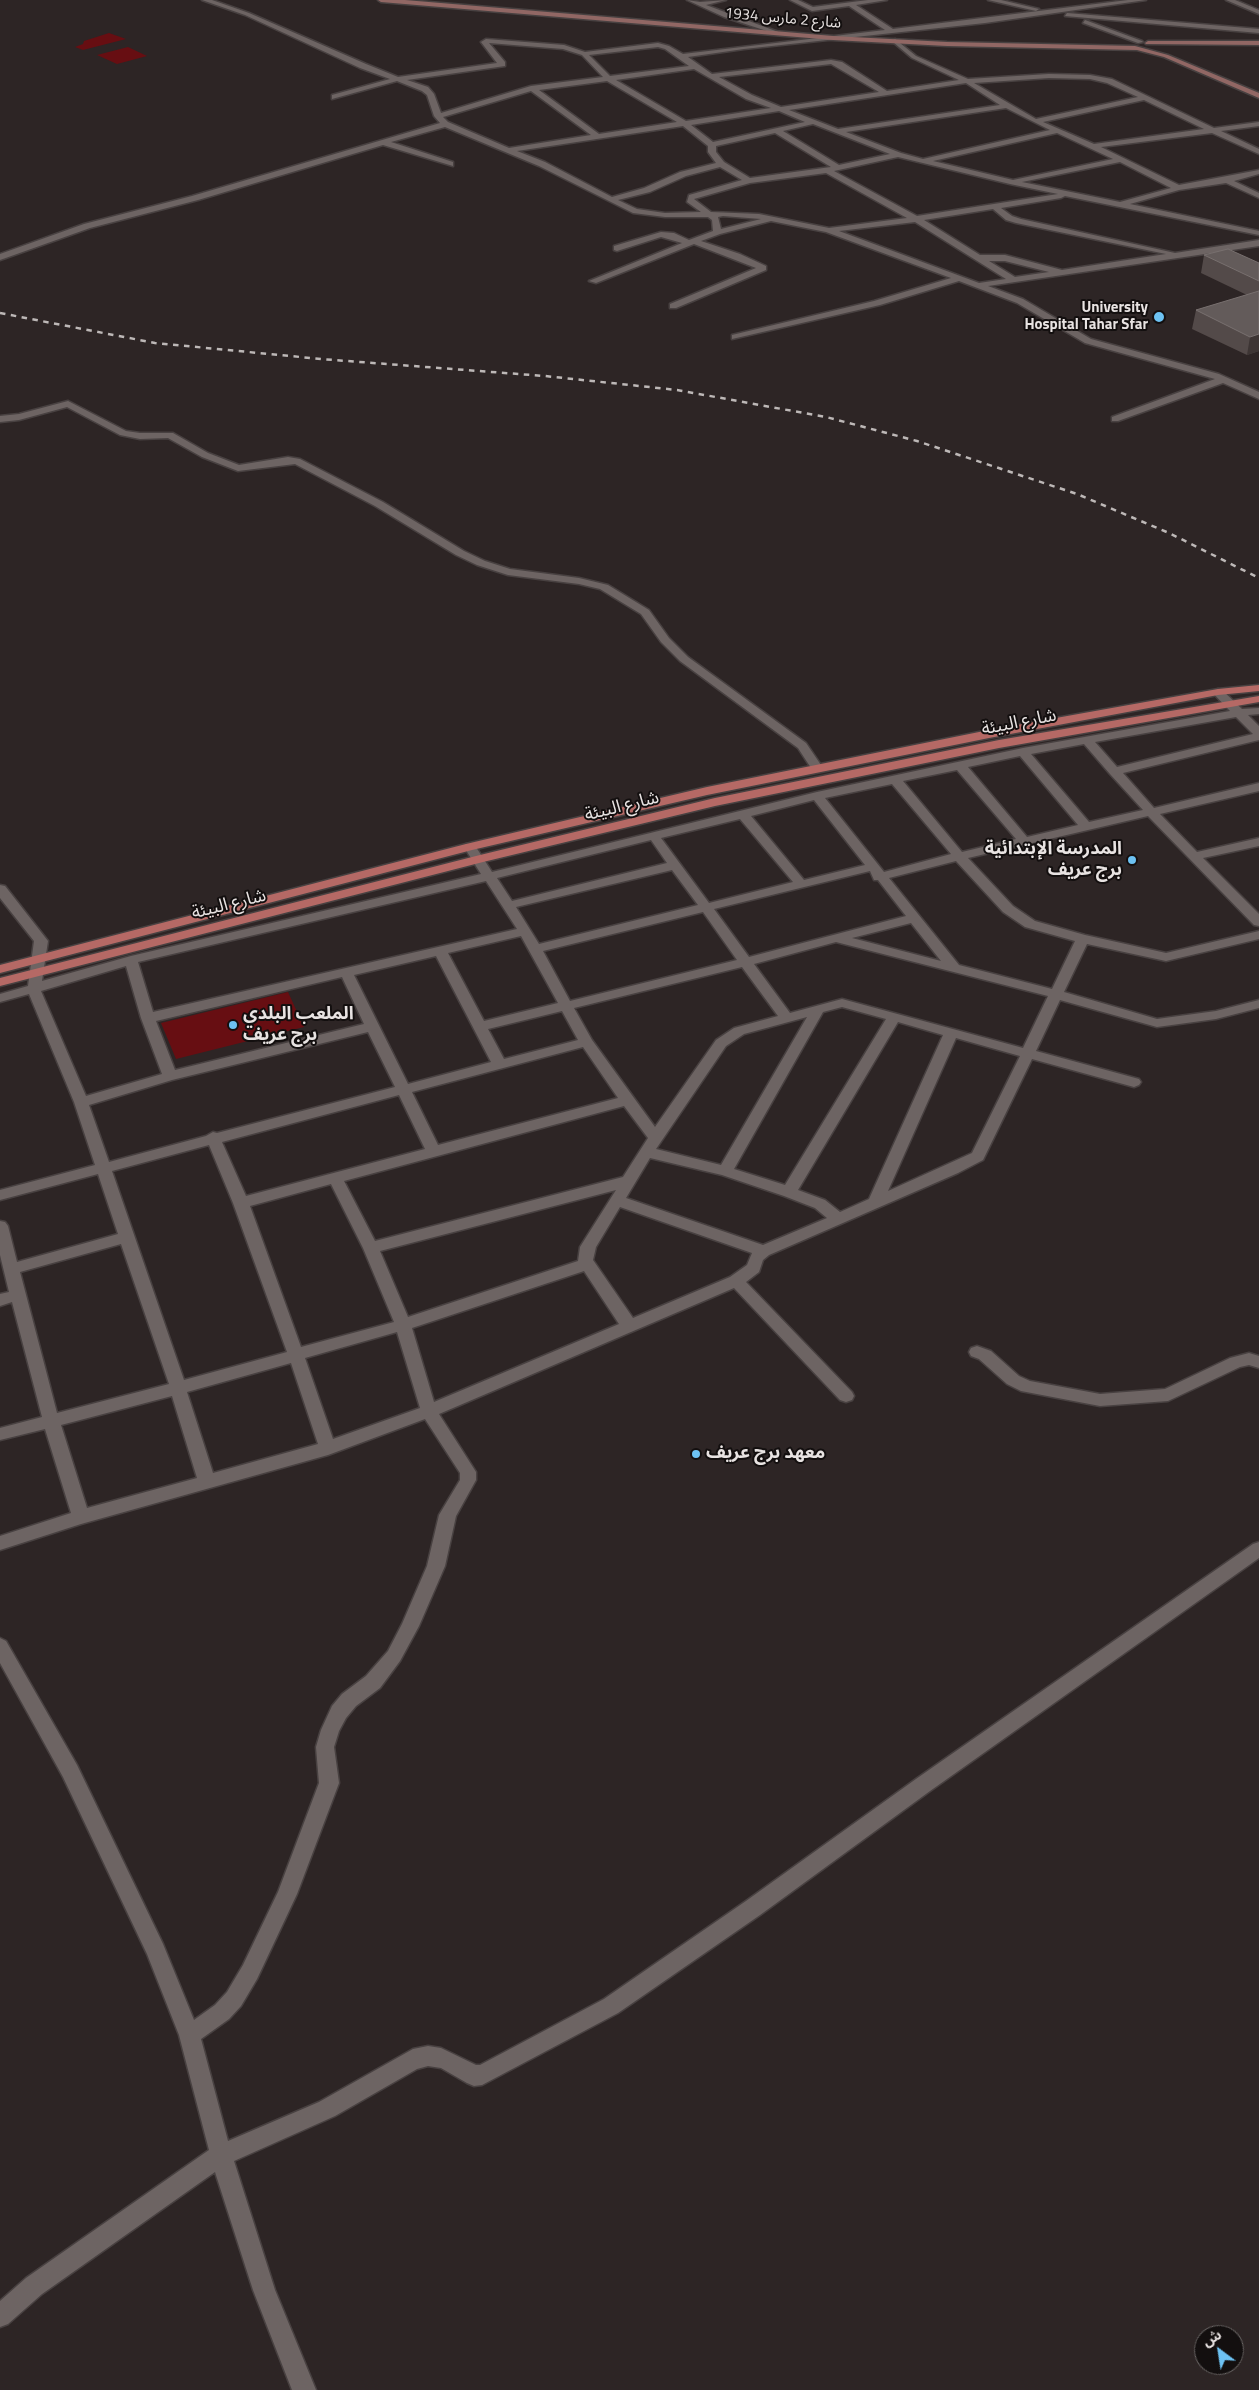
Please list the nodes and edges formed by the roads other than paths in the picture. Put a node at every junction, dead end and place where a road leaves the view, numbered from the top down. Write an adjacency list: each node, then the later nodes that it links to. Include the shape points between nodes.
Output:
1 (206, 0): 31 (street, via 247,14)
2 (381, 0): 17 (street, شارع 2 مارس 1934)
3 (690, 0): 11 (street)
4 (723, 0): 11 (street)
5 (793, 0): 12 (street, via 812,9)
6 (884, 0): 12 (street)
7 (991, 0): 13 (street)
8 (1143, 0): 10 (street)
9 (1229, 0): 14 (street)
10 (1114, 1): 13 (street)
11 (699, 4): 16 (street)
12 (851, 5): 18 (street)
13 (1048, 12): 15 (street); 18 (street)
14 (1259, 12)
15 (1066, 15): 19 (street); 20 (street)
16 (726, 16): 17 (street); 21 (street)
17 (736, 29): 21 (street, شارع 2 مارس 1934)
18 (890, 30): 22 (street)
19 (1106, 31): 25 (street); 25 (street)
20 (1259, 31)
21 (778, 33): 22 (street, شارع 2 مارس 1934)
22 (833, 38): 23 (street, شارع 2 مارس 1934); 27 (street)
23 (895, 41): 25 (street, شارع 2 مارس 1934); 33 (street, via 914,57)
24 (1259, 43): 25 (street, شارع 2 مارس 1934)
25 (1142, 46): 28 (street); 28 (street)
26 (584, 54): 27 (street, via 658,45); 31 (street, via 564,47 486,40 484,42 502,64); 32 (street)
27 (682, 56): 29 (street)
28 (1166, 56): 36 (street)
29 (695, 67): 30 (street); 32 (street)
30 (712, 76): 35 (street, via 831,62); 40 (street)
31 (397, 79): 37 (street); 41 (street, via 425,89)
32 (609, 79): 34 (street); 44 (street)
33 (967, 81): 35 (street); 38 (street, via 1027,76 1090,77 1109,81); 39 (street)
34 (531, 88): 41 (street); 51 (street)
35 (885, 94): 40 (street)
36 (1259, 96)
37 (335, 98)
38 (1145, 98): 42 (street); 47 (street)
39 (1006, 106): 42 (street); 49 (street)
40 (779, 109): 43 (street); 44 (street)
41 (438, 116): 45 (street)
42 (1035, 121): 50 (street)
43 (813, 122): 48 (street); 49 (street)
44 (684, 123): 51 (street); 53 (street)
45 (444, 124): 52 (street); 55 (street)
46 (1259, 124): 47 (street)
47 (1212, 129): 54 (street); 56 (street)
48 (778, 131): 53 (street); 62 (street)
49 (837, 131): 57 (street)
50 (1057, 131): 54 (street); 59 (street)
51 (596, 136): 55 (street)
52 (382, 142): 60 (street); 84 (street, via 195,198 87,226)
53 (712, 145): 61 (street, via 712,152)
54 (1093, 146): 58 (street)
55 (508, 150): 71 (street)
56 (1259, 152)
57 (898, 155): 59 (street); 62 (street)
58 (1120, 160): 67 (street); 68 (street)
59 (922, 162): 67 (street)
60 (450, 164)
61 (721, 164): 66 (street); 71 (street)
62 (837, 167): 63 (street)
63 (827, 170): 66 (street); 76 (street)
64 (1259, 172): 65 (street)
65 (1227, 180): 68 (street); 70 (street)
66 (749, 181): 74 (street, via 690,198)
67 (1010, 182): 69 (street)
68 (1178, 188): 72 (street)
69 (1072, 194): 72 (street); 73 (street)
70 (1259, 196)
71 (611, 200): 74 (street, via 636,211)
72 (1120, 204): 79 (street)
73 (995, 207): 76 (street); 83 (street, via 1019,221)
74 (712, 214): 75 (street); 78 (street, via 718,224)
75 (772, 218): 77 (street); 78 (street)
76 (916, 219): 77 (street); 85 (street)
77 (828, 230): 87 (street)
78 (717, 232): 80 (street)
79 (1258, 233)
80 (691, 242): 82 (street, via 661,234); 89 (street); 91 (street, via 763,268)
81 (1259, 243): 83 (street)
82 (617, 248)
83 (1182, 256): 86 (street)
84 (0, 257)
85 (980, 258): 86 (street, via 1005,258); 88 (street)
86 (1067, 274): 88 (street)
87 (958, 279): 90 (street); 92 (street)
88 (1014, 280): 90 (street)
89 (593, 281)
90 (976, 286): 93 (street, via 1020,300 1088,341 1188,367)
91 (673, 306)
92 (735, 337)
93 (1224, 380): 94 (street); 96 (street)
94 (1259, 396)
95 (0, 419): 107 (street, via 68,404 123,433 170,435 205,455 238,468 297,461 481,563 508,572 579,581 610,590 645,612 684,659 802,746)
96 (1116, 419)
97 (1259, 688): 98 (main road, شارع البيئة)
98 (1218, 692): 100 (street); 107 (main road, شارع البيئة)
99 (1259, 699): 100 (main road, شارع البيئة)
100 (1227, 703): 102 (street); 121 (main road, شارع البيئة, via 999,744 778,789)
101 (1259, 711): 102 (street)
102 (1236, 712): 103 (street); 104 (street)
103 (1259, 735): 108 (street)
104 (1087, 740): 105 (street); 108 (street)
105 (1023, 752): 106 (street); 114 (street)
106 (959, 765): 109 (street); 116 (street)
107 (817, 768): 118 (main road, شارع البيئة)
108 (1114, 771): 113 (street)
109 (895, 780): 111 (street); 119 (street)
110 (1259, 787): 113 (street)
111 (817, 796): 112 (street); 123 (street)
112 (742, 813): 115 (street); 125 (street)
113 (1152, 813): 114 (street); 120 (street)
114 (1086, 826): 116 (street)
115 (653, 835): 122 (street); 124 (street)
116 (1023, 840): 119 (street)
117 (1259, 842): 120 (street)
118 (470, 847): 121 (street); 139 (main road, شارع البيئة)
119 (958, 856): 123 (street); 134 (street, via 1020,919)
120 (1195, 856): 130 (street)
121 (480, 859): 124 (street); 139 (main road, شارع البيئة)
122 (676, 865): 127 (street); 128 (street)
123 (875, 872): 125 (street); 129 (street)
124 (490, 875): 127 (street); 137 (street)
125 (802, 885): 128 (street)
126 (0, 889): 139 (street, via 41,941)
127 (509, 905): 131 (street)
128 (708, 909): 135 (street); 138 (street)
129 (912, 918): 133 (street); 140 (street)
130 (1259, 922)
131 (526, 931): 135 (street); 136 (street)
132 (1259, 935): 134 (street, via 1166,957)
133 (839, 938): 138 (street); 140 (street)
134 (1083, 939): 145 (street)
135 (534, 949): 147 (street)
136 (440, 951): 142 (street); 154 (street)
137 (131, 960): 144 (street); 152 (street)
138 (745, 961): 147 (street); 150 (street)
139 (38, 966): 141 (main road, شارع البيئة); 143 (main road, شارع البيئة); 144 (street)
140 (954, 968): 145 (street)
141 (0, 969)
142 (346, 972): 152 (street); 153 (street)
143 (0, 982)
144 (34, 990): 146 (street); 163 (street)
145 (1056, 994): 148 (street, via 1157,1023 1216,1016); 157 (street)
146 (0, 998)
147 (567, 1004): 154 (street); 156 (street)
148 (1259, 1004)
149 (819, 1008): 150 (street); 151 (street, via 842,1003); 169 (street)
150 (786, 1017): 165 (street, via 726,1038)
151 (894, 1017): 155 (street); 172 (street)
152 (148, 1018): 159 (street)
153 (373, 1026): 159 (street); 161 (street)
154 (480, 1026): 158 (street)
155 (952, 1033): 157 (street); 175 (street)
156 (586, 1042): 158 (street); 162 (street)
157 (1026, 1053): 160 (street); 175 (street, via 978,1156)
158 (500, 1065): 161 (street)
159 (170, 1076): 163 (street)
160 (1134, 1082)
161 (404, 1091): 164 (street); 166 (street)
162 (627, 1100): 165 (street); 166 (street)
163 (81, 1102): 168 (street)
164 (213, 1138): 168 (street); 176 (street)
165 (655, 1138): 167 (street)
166 (434, 1152): 170 (street)
167 (647, 1152): 169 (street); 171 (street)
168 (102, 1168): 173 (street); 179 (street)
169 (725, 1171): 172 (street)
170 (336, 1179): 176 (street); 180 (street)
171 (629, 1181): 174 (street); 180 (street)
172 (790, 1192): 177 (street, via 820,1204)
173 (0, 1194)
174 (618, 1200): 181 (street); 182 (street, via 591,1240 586,1254)
175 (876, 1201): 177 (street)
176 (240, 1203): 190 (street)
177 (838, 1218): 181 (street)
178 (0, 1226): 183 (street)
179 (126, 1237): 183 (street); 192 (street)
180 (371, 1248): 187 (street)
181 (764, 1251): 184 (street, via 756,1258 754,1268)
182 (587, 1264): 187 (street); 188 (street)
183 (12, 1269): 185 (street)
184 (736, 1281): 188 (street); 193 (street)
185 (17, 1295): 186 (street); 195 (street)
186 (0, 1300)
187 (403, 1325): 190 (street); 194 (street)
188 (630, 1327): 194 (street)
189 (977, 1352): 191 (street, via 1027,1387 1100,1400 1168,1394 1236,1362)
190 (296, 1355): 192 (street); 197 (street)
191 (1259, 1362)
192 (178, 1388): 195 (street); 198 (street)
193 (846, 1396)
194 (429, 1411): 197 (street); 203 (street, via 468,1472 468,1480 448,1516 436,1566 394,1656 373,1682 349,1700 330,1730 325,1747 329,1783 287,1894 250,1972 222,2012)
195 (51, 1420): 196 (street); 199 (street)
196 (0, 1434)
197 (328, 1448): 198 (street)
198 (207, 1481): 199 (street)
199 (81, 1517): 200 (street)
200 (0, 1542)
201 (1259, 1549): 204 (street, via 611,2006 482,2075 474,2076 440,2058 413,2059 327,2109)
202 (0, 1646): 203 (street, via 70,1771 156,1951)
203 (189, 2035): 204 (street)
204 (221, 2155): 205 (street, via 34,2286); 206 (street, via 264,2290)
205 (0, 2316)
206 (304, 2390)

